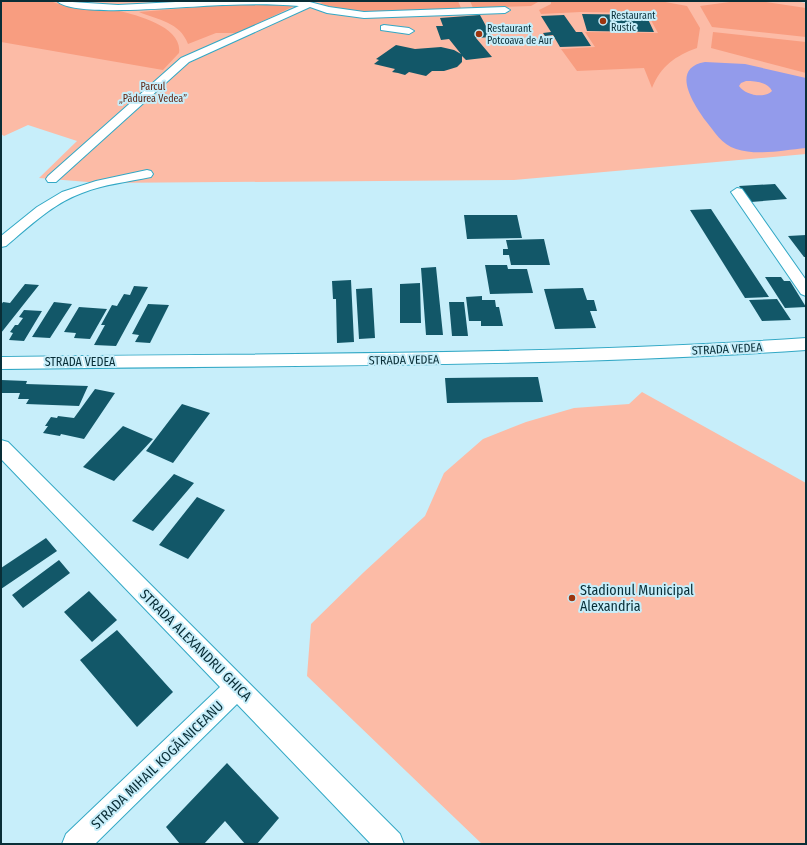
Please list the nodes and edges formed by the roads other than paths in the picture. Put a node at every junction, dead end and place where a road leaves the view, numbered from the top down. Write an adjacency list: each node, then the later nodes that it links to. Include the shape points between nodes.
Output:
1 (61, 1): 2 (street, via 84,7 118,8 251,1)
2 (313, 2): 4 (street, via 341,13); 7 (street, via 185,60)
3 (505, 10): 4 (street)
4 (389, 16): 5 (street, via 390,20 382,29)
5 (409, 31)
6 (147, 174): 9 (street, via 100,183 70,193 42,209)
7 (52, 180)
8 (737, 192): 10 (street)
9 (1, 243)
10 (806, 291)
11 (806, 344): 12 (street, STRADA VEDEA, via 555,357 326,362)
12 (2, 364)
13 (1, 447): 14 (street, STRADA ALEXANDRU GHICA)
14 (237, 687): 15 (street, STRADA MIHAIL KOGĂLNICEANU); 16 (street, STRADA ALEXANDRU GHICA)
15 (76, 844)
16 (390, 844)

